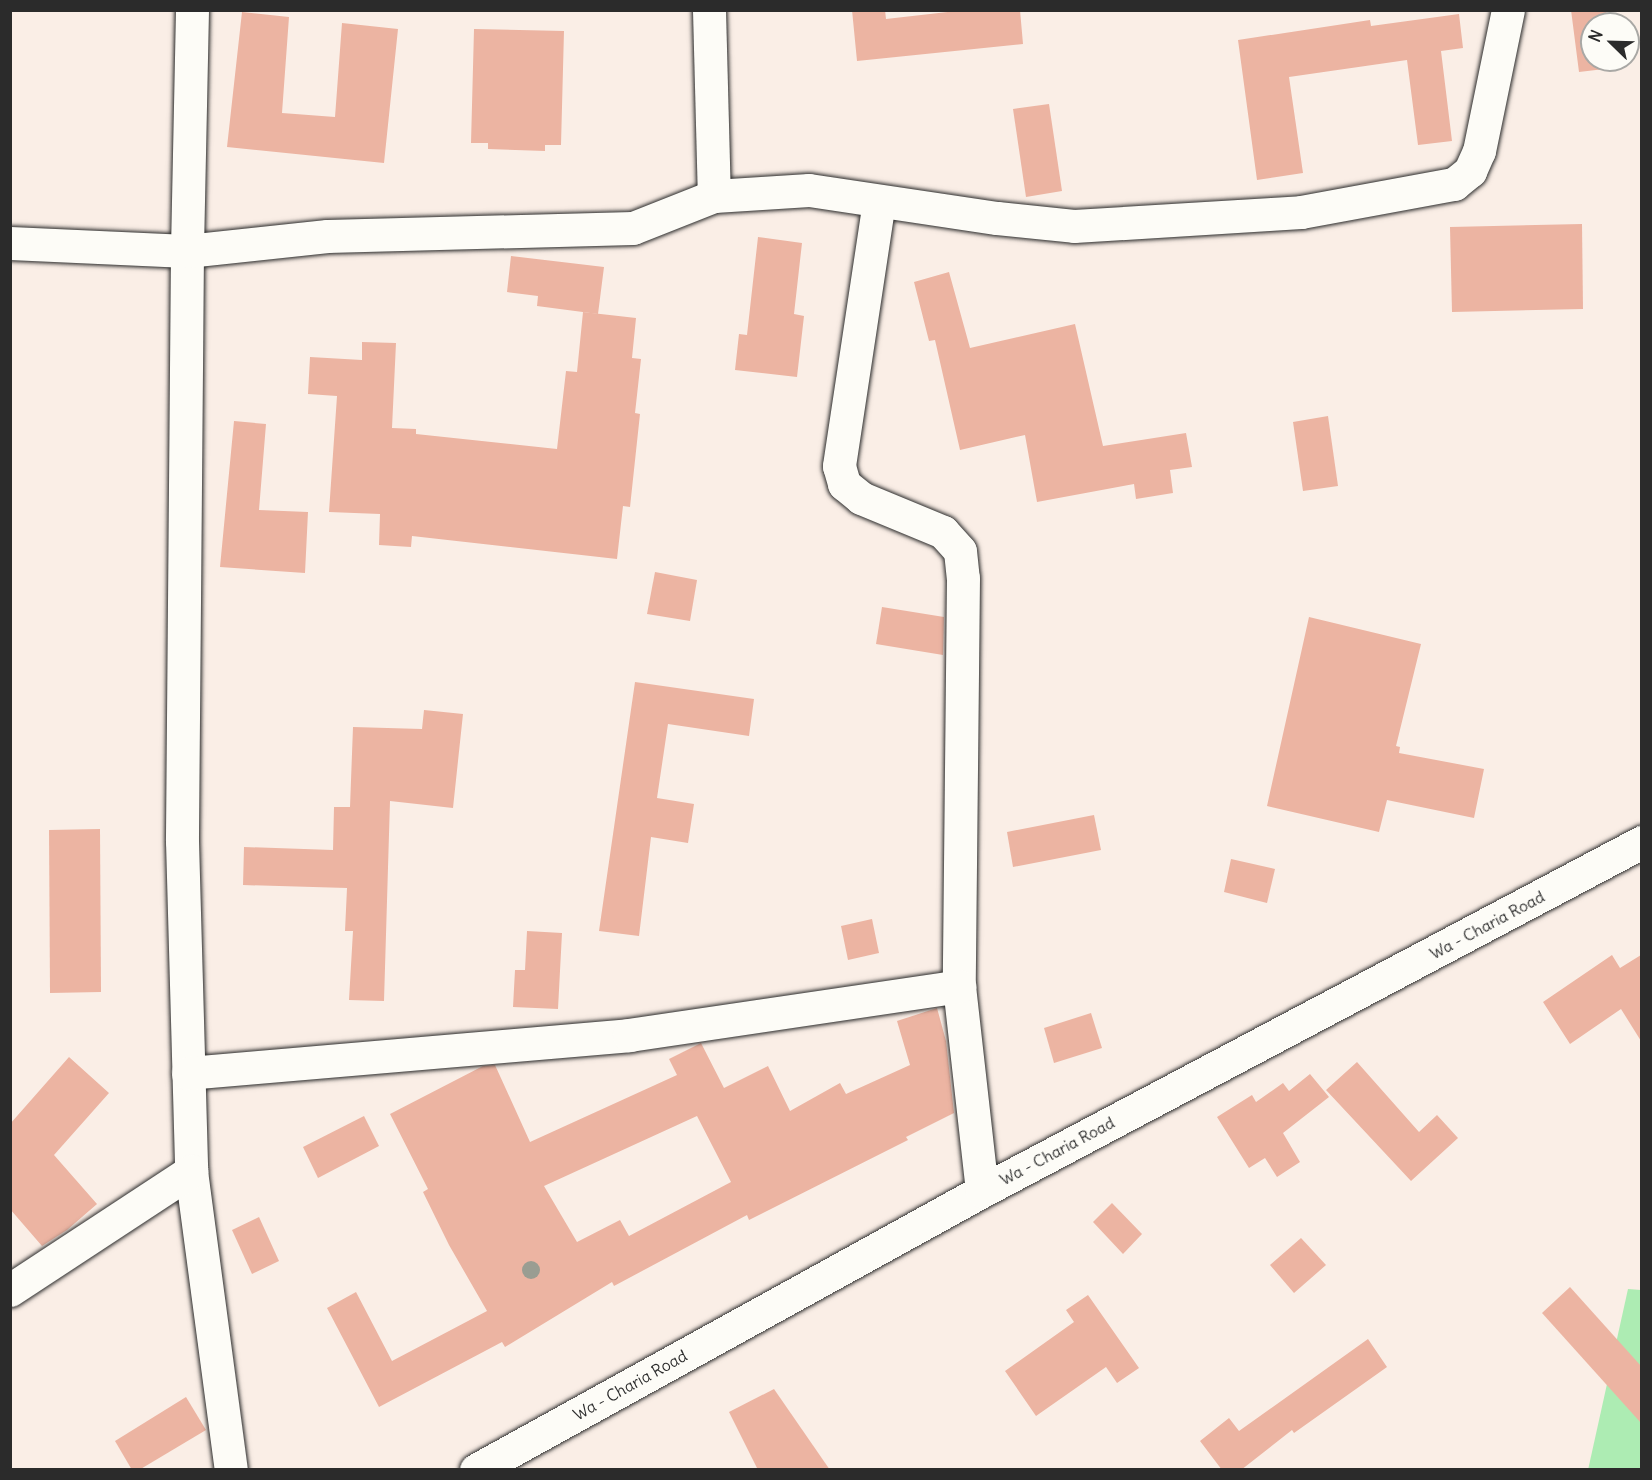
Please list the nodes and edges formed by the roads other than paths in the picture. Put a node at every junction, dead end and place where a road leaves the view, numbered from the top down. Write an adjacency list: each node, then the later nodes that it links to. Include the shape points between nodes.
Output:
1 (192, 10): 7 (street)
2 (710, 10): 4 (street)
3 (1508, 10): 5 (street, via 1479,151 1470,171 1455,184 1301,212 1074,226)
4 (714, 196): 5 (street, via 809,190); 7 (street, via 633,228 327,236)
5 (879, 201): 9 (street, via 839,466 844,484 861,498 943,532 960,551 963,578)
6 (10, 243): 7 (street)
7 (187, 251): 10 (street, via 182,841)
8 (1641, 842): 12 (street, Wa - Charia Road)
9 (959, 986): 10 (street, via 629,1035); 12 (street)
10 (188, 1073): 11 (street)
11 (191, 1171): 13 (street); 14 (street)
12 (982, 1191): 15 (street, Wa - Charia Road)
13 (10, 1290)
14 (231, 1470)
15 (476, 1470)

